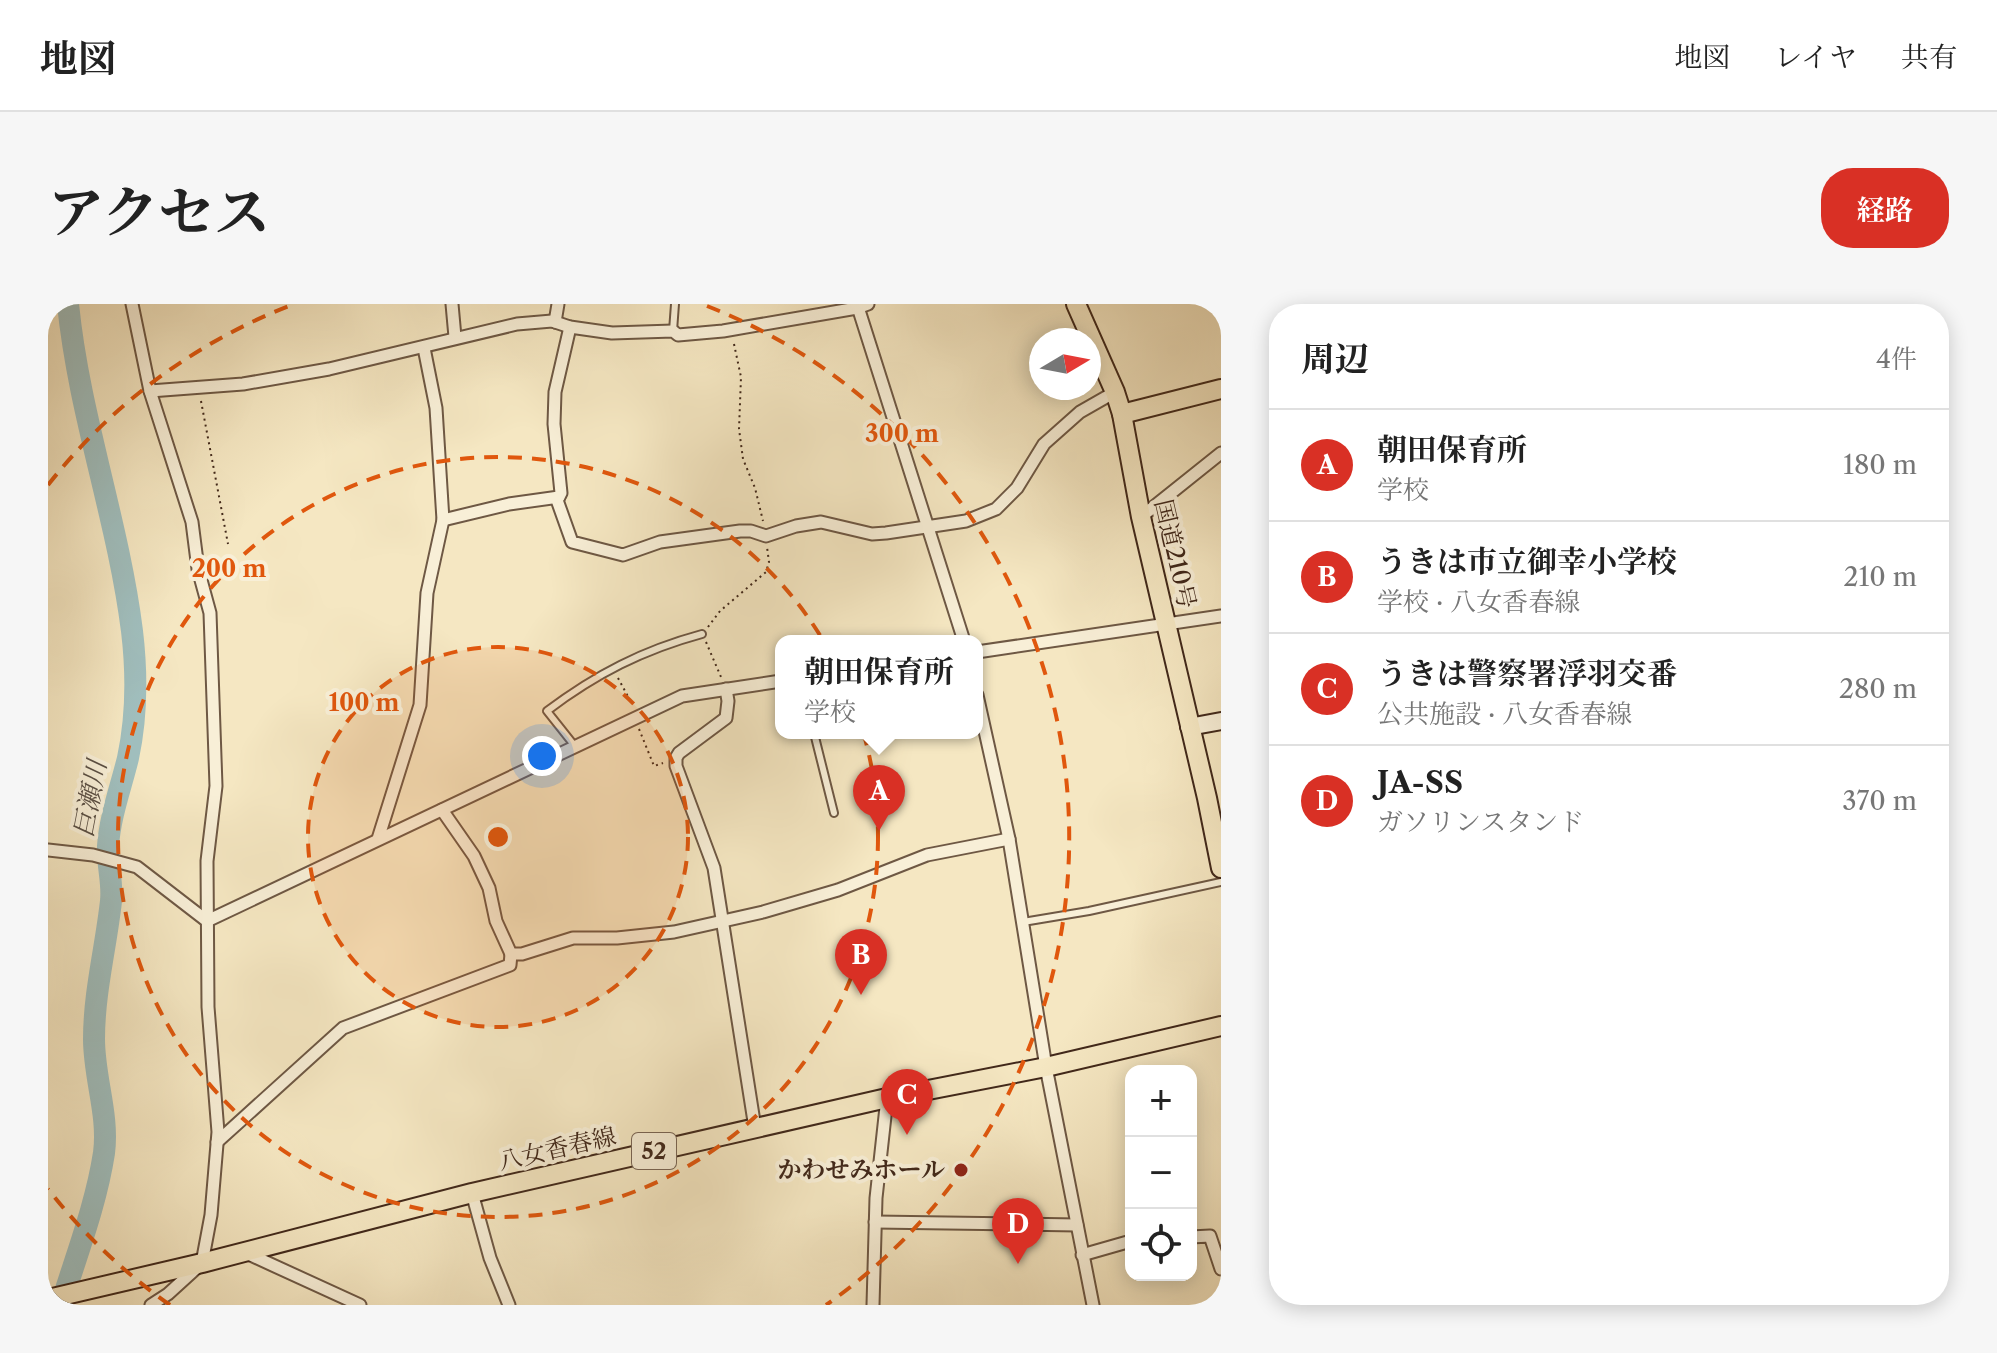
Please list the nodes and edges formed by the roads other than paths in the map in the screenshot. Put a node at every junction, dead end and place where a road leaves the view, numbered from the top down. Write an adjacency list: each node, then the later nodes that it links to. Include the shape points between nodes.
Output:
1 (132, 304): 13 (street)
2 (452, 304): 10 (street)
3 (558, 304): 7 (street)
4 (675, 304): 9 (lane)
5 (1076, 304): 14 (main road, 国道210号)
6 (861, 305): 9 (street, via 731,330 678,335); 20 (street)
7 (555, 322): 8 (street); 10 (street)
8 (570, 327): 9 (street, via 612,333); 17 (street, via 555,392)
9 (673, 331)
10 (455, 337): 11 (street)
11 (424, 348): 13 (street, via 258,382); 19 (street, via 436,408)
12 (1221, 389): 15 (main road)
13 (150, 391): 41 (street, via 192,522 210,613 216,786)
14 (1115, 392): 15 (main road, 国道210号); 20 (street, via 1080,412 1044,444 1017,488 996,509)
15 (1122, 414): 18 (main road, 国道210号)
16 (1221, 453): 18 (street)
17 (559, 497): 19 (street); 20 (street, via 558,508 572,542 618,556 660,542 740,531 766,536 821,522 872,534)
18 (1141, 517): 22 (main road, 国道210号)
19 (443, 520): 35 (street, via 427,593 420,705)
20 (928, 527): 24 (street)
21 (1221, 616): 22 (street)
22 (1167, 626): 25 (street); 30 (main road, 国道210号)
23 (702, 634): 32 (lane, via 611,667 547,711)
24 (962, 635)
25 (983, 651)
26 (775, 682): 27 (street)
27 (726, 689): 32 (street, via 682,696); 40 (street, via 726,718 676,758 714,868)
28 (1221, 721): 30 (main road)
29 (983, 722): 36 (street)
30 (1189, 727): 38 (main road, 国道210号)
31 (816, 739): 34 (lane)
32 (574, 745): 33 (street)
33 (442, 810): 35 (street); 43 (street, via 474,856)
34 (834, 813)
35 (378, 839): 41 (street)
36 (1009, 839): 40 (street, via 927,855 838,890); 42 (street)
37 (48, 850): 41 (street, via 137,867)
38 (1221, 868)
39 (1221, 882): 42 (lane)
40 (724, 920): 43 (street, via 674,932 573,938); 47 (street)
41 (207, 921): 48 (street)
42 (1023, 922): 45 (street)
43 (511, 954): 48 (street, via 510,965 343,1028)
44 (1221, 1026): 45 (main road, 八女香春線 / 52)
45 (1046, 1067): 46 (main road, 八女香春線 / 52); 51 (street)
46 (887, 1098): 47 (main road, 八女香春線 / 52); 50 (street)
47 (755, 1128): 49 (main road, 八女香春線 / 52)
48 (217, 1142): 56 (street)
49 (472, 1193): 54 (main road, 八女香春線 / 52); 61 (street)
50 (875, 1222): 51 (street); 62 (street)
51 (1077, 1225): 55 (street)
52 (1197, 1237): 57 (street, via 1210,1236)
53 (1125, 1243): 55 (street)
54 (244, 1252): 56 (main road, 八女香春線 / 52); 60 (street)
55 (1082, 1255): 63 (street)
56 (202, 1263): 58 (main road, 八女香春線 / 52); 59 (street)
57 (1221, 1269)
58 (48, 1299)
59 (151, 1305)
60 (360, 1305)
61 (509, 1305)
62 (873, 1305)
63 (1093, 1305)

